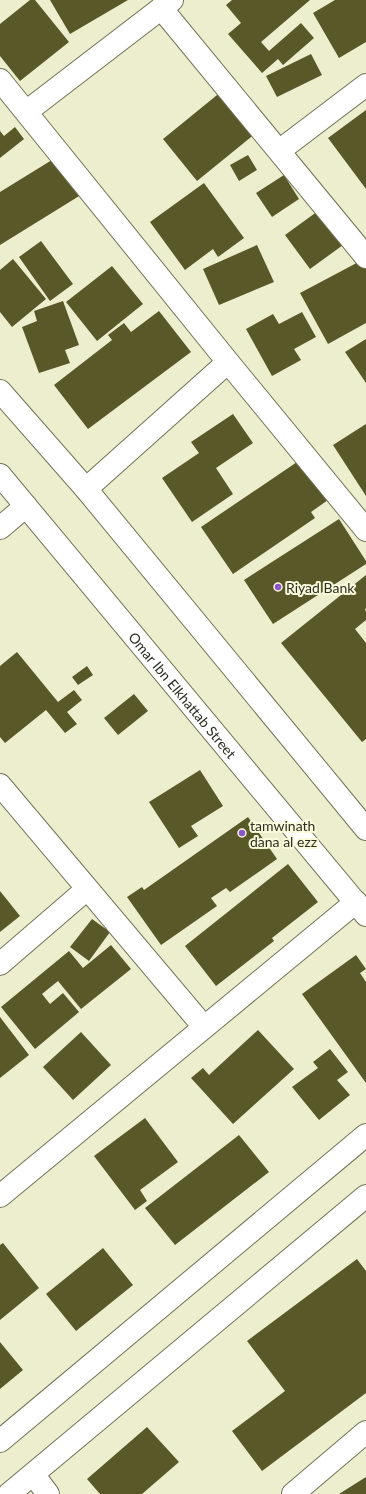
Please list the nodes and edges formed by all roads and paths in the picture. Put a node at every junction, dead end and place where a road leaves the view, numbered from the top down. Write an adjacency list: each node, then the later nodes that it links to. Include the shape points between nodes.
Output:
1 (167, 4): 4 (street); 5 (street)
2 (0, 80): 4 (street)
3 (366, 85): 5 (street)
4 (26, 112): 7 (street)
5 (279, 151): 6 (street)
6 (366, 257)
7 (228, 362): 10 (street); 13 (street)
8 (0, 391): 10 (street)
9 (0, 475): 11 (street, Omar Ibn Elkhattab Street)
10 (86, 489): 15 (street)
11 (26, 506): 12 (street); 17 (street, Omar Ibn Elkhattab Street)
12 (0, 528)
13 (366, 530)
14 (0, 785): 16 (street)
15 (366, 829)
16 (87, 889): 18 (street); 19 (street)
17 (361, 909): 19 (street)
18 (0, 964)
19 (204, 1027): 21 (street)
20 (366, 1135): 24 (street)
21 (0, 1196)
22 (366, 1196): 25 (street)
23 (366, 1432): 28 (street)
24 (0, 1441)
25 (33, 1474): 26 (street); 27 (street)
26 (9, 1494)
27 (48, 1494)
28 (293, 1494)

